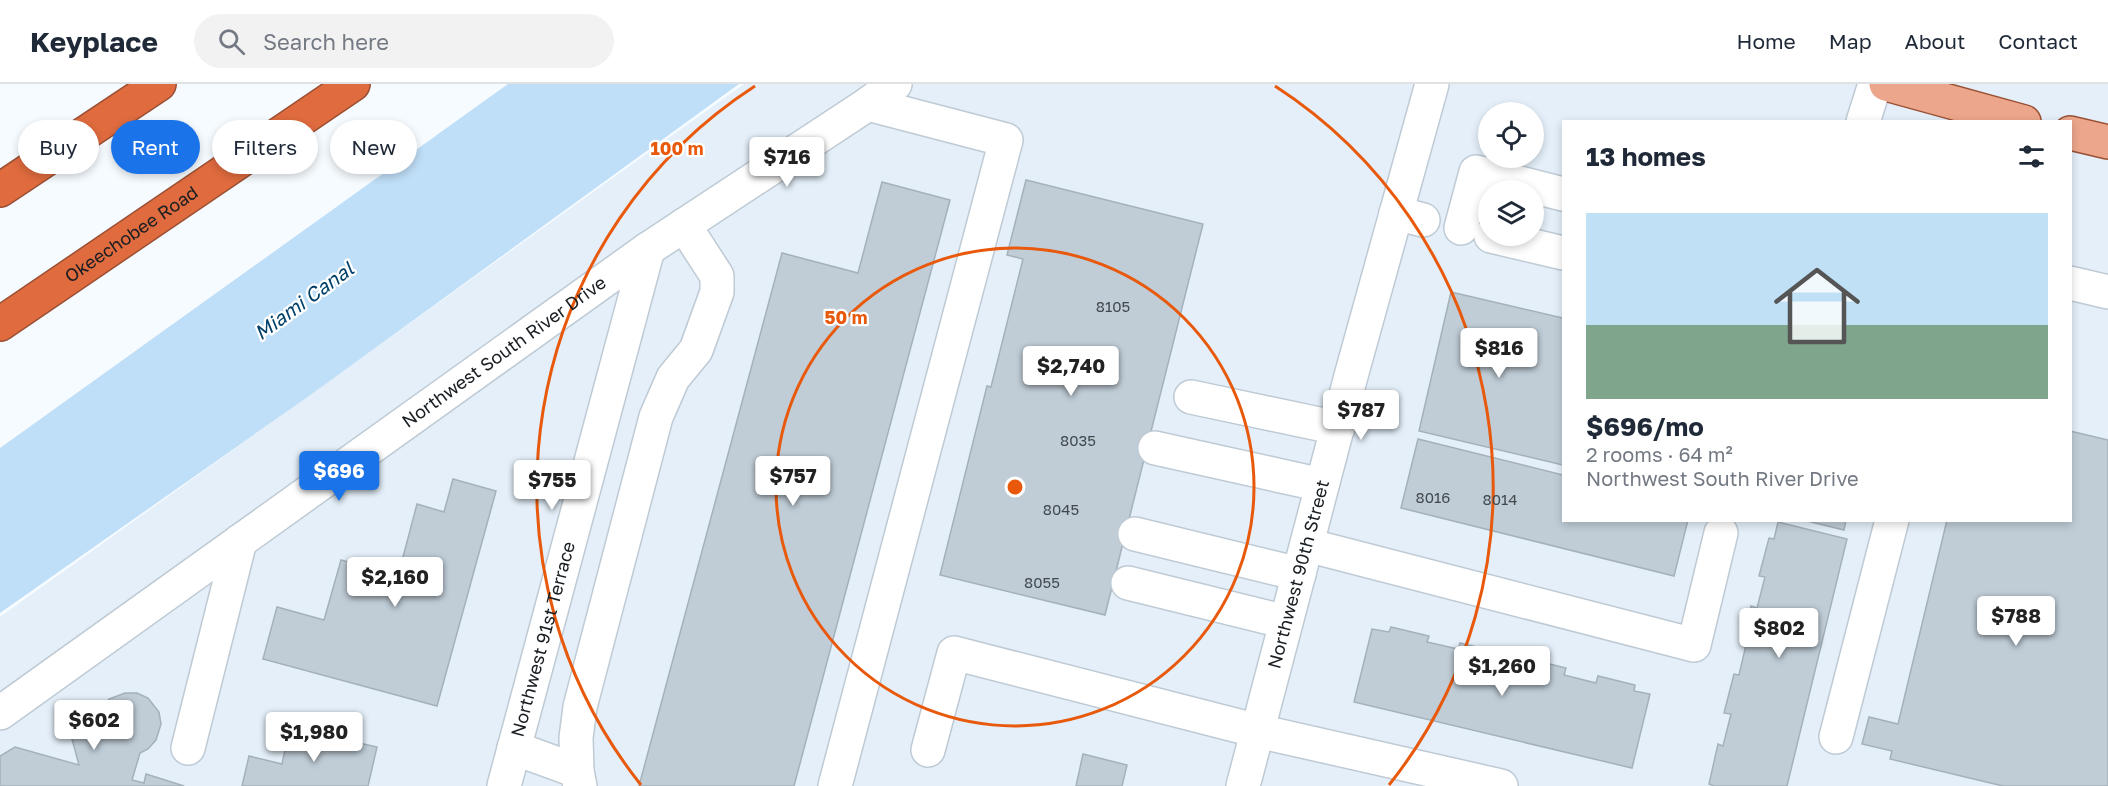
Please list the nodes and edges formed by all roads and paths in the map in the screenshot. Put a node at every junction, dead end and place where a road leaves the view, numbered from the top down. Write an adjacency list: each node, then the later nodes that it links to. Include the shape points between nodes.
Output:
1 (159, 84): 11 (highway)
2 (352, 84): 19 (highway, Okeechobee Road)
3 (895, 84): 6 (street, Northwest South River Drive)
4 (1432, 84): 14 (street, Northwest 90th Street)
5 (1886, 84): 7 (main road); 8 (street)
6 (868, 104): 13 (street, Northwest South River Drive); 41 (street, via 1006,140)
7 (2006, 119)
8 (1864, 120)
9 (2072, 133): 10 (main road)
10 (2108, 142)
11 (0, 190)
12 (1562, 194): 14 (street, via 1476,172)
13 (684, 225): 15 (street, Northwest South River Drive); 28 (street, via 717,276 717,292 696,350 674,378 656,417)
14 (1450, 226): 16 (street); 21 (street, Northwest 90th Street)
15 (648, 249): 25 (street, Northwest 91st Terrace); 29 (street, Northwest South River Drive)
16 (1562, 253)
17 (2072, 283): 18 (street)
18 (2108, 292)
19 (0, 324)
20 (1191, 397): 21 (street)
21 (1338, 429): 23 (street, Northwest 90th Street)
22 (1155, 448): 23 (street)
23 (1322, 485): 30 (street, Northwest 90th Street)
24 (1891, 522): 35 (street)
25 (574, 525): 28 (street); 37 (street, Northwest 91st Terrace)
26 (1721, 533): 30 (street, via 1694,645)
27 (1135, 534): 30 (street)
28 (624, 539): 39 (street, via 580,707 576,738)
29 (240, 542): 33 (street, Northwest South River Drive); 36 (street)
30 (1303, 559): 32 (street, Northwest 90th Street)
31 (1128, 583): 32 (street)
32 (1286, 622): 34 (street, Northwest 90th Street)
33 (0, 713)
34 (1258, 731): 38 (street, via 954,653); 42 (street, Northwest 90th Street); 43 (street)
35 (1836, 737)
36 (188, 748)
37 (514, 748): 39 (street); 40 (street, Northwest 91st Terrace)
38 (928, 750)
39 (578, 779)
40 (504, 786)
41 (835, 786)
42 (1243, 786)
43 (1501, 786)

